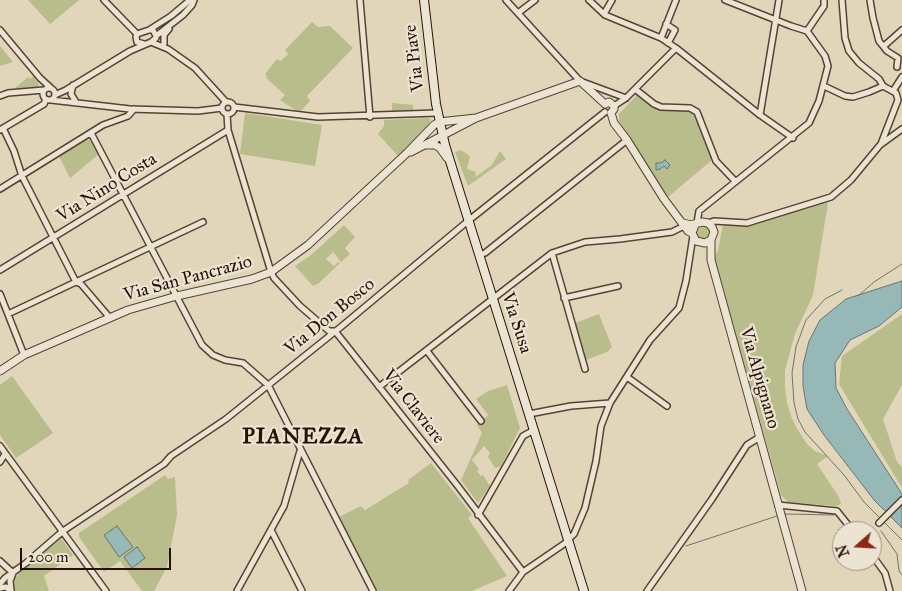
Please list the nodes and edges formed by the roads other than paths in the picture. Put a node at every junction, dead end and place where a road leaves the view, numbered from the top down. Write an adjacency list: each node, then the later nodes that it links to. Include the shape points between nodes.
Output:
1 (104, 0): 25 (street)
2 (190, 0): 22 (street)
3 (194, 0): 19 (street)
4 (360, 0): 59 (street)
5 (424, 0): 56 (main road, Via Piave)
6 (506, 0): 16 (street)
7 (535, 0): 16 (street)
8 (589, 0): 17 (street)
9 (612, 0): 17 (street)
10 (676, 0): 20 (street)
11 (725, 0): 18 (street)
12 (779, 0): 18 (street)
13 (824, 0): 24 (street, via 824,6)
14 (842, 0): 41 (street, via 849,51)
15 (870, 0): 31 (street, via 872,18 879,41)
16 (518, 13): 38 (street)
17 (604, 14): 27 (street)
18 (776, 20): 24 (street); 58 (street)
19 (175, 21): 26 (street); 30 (street, via 164,35)
20 (666, 24): 27 (street); 27 (street, via 675,30)
21 (0, 30): 37 (street)
22 (149, 30): 25 (street); 26 (street, via 155,32)
23 (902, 30): 31 (street)
24 (807, 31): 40 (street, via 825,56 828,66)
25 (136, 35): 29 (street, via 137,42); 33 (street)
26 (156, 37): 28 (street); 30 (street)
27 (665, 41): 32 (street); 34 (street, via 668,50)
28 (151, 42): 29 (street); 30 (street)
29 (144, 44): 33 (street)
30 (166, 46): 50 (street, via 195,68)
31 (884, 46): 35 (street, via 898,58)
32 (676, 48): 34 (street); 58 (street)
33 (130, 51): 39 (street)
34 (664, 58): 42 (street)
35 (898, 67)
36 (902, 77): 45 (street)
37 (40, 78): 43 (street); 46 (street)
38 (582, 82): 48 (street); 55 (street); 60 (street)
39 (73, 85): 46 (street); 49 (street, via 71,94)
40 (824, 86): 41 (street, via 853,97); 68 (street, via 809,123)
41 (883, 86): 45 (street)
42 (635, 89): 48 (street); 75 (street, via 661,107 690,108 697,112 716,161)
43 (44, 90): 44 (street); 46 (street)
44 (25, 92): 46 (street); 47 (street)
45 (894, 92): 71 (street, via 898,100)
46 (51, 95): 49 (street); 62 (street, via 44,104)
47 (0, 96)
48 (626, 98): 51 (street)
49 (74, 102): 54 (street)
50 (226, 102): 52 (street, via 231,102); 53 (street)
51 (614, 106): 55 (street, via 610,102)
52 (234, 107): 57 (street); 59 (street, via 318,117)
53 (222, 108): 54 (street, via 198,112); 57 (street)
54 (134, 109): 65 (street, via 128,116)
55 (607, 110): 69 (street, Via Alpignano); 78 (street, Via Don Bosco)
56 (437, 113): 59 (street); 61 (main road, Via Susa)
57 (227, 114): 64 (street)
58 (760, 115): 68 (street)
59 (370, 116)
60 (476, 118): 61 (street); 67 (street)
61 (439, 122): 66 (street, Via San Pancrazio); 67 (main road, Via Susa)
62 (2, 129): 74 (street, via 14,150)
63 (902, 129): 71 (street)
64 (228, 130): 77 (street, Via Nino Costa); 92 (street)
65 (91, 132): 74 (street); 77 (street)
66 (426, 134): 67 (street, via 436,130); 72 (street, Via San Pancrazio)
67 (442, 134): 70 (street); 73 (main road, Via Susa)
68 (792, 138): 75 (street)
69 (627, 140): 80 (street, Via Alpignano, via 664,199); 88 (street)
70 (421, 146): 72 (street); 73 (street, via 435,145)
71 (880, 146): 81 (street, via 851,180 831,197 747,223)
72 (408, 152): 92 (street, Via San Pancrazio, via 308,245)
73 (450, 163): 78 (main road, Via Susa)
74 (22, 176): 76 (street); 83 (street)
75 (735, 181): 81 (street, via 702,210)
76 (0, 189)
77 (123, 194): 83 (street, Via Nino Costa); 86 (street)
78 (468, 221): 88 (main road, Via Susa); 101 (street, Via Don Bosco)
79 (203, 222): 86 (street)
80 (685, 225): 81 (street); 82 (street, Via Alpignano); 87 (street, via 672,232 585,242)
81 (704, 225): 82 (street); 84 (street, Via Alpignano, via 714,235)
82 (692, 234): 85 (street, Via Alpignano); 89 (street)
83 (54, 237): 91 (street, Via Nino Costa); 93 (street)
84 (711, 240): 85 (street); 90 (street, Via Alpignano)
85 (699, 243): 89 (street); 90 (street, Via Alpignano)
86 (151, 246): 93 (street); 96 (street)
87 (552, 253): 97 (street); 98 (street)
88 (479, 255): 98 (main road, Via Susa)
89 (689, 256): 106 (street, via 679,308 650,340)
90 (711, 260): 114 (street, Via Alpignano)
91 (0, 270)
92 (271, 272): 96 (street, Via San Pancrazio); 101 (street, Via Claviere, via 300,306 329,331)
93 (76, 282): 99 (street); 100 (street)
94 (618, 286): 97 (street)
95 (0, 294): 99 (street)
96 (177, 296): 100 (street, Via San Pancrazio); 107 (street, via 205,349 218,357 243,363)
97 (564, 298): 105 (street)
98 (493, 299): 102 (street); 111 (main road, Via Susa)
99 (8, 314): 103 (street)
100 (110, 318): 103 (street, Via San Pancrazio)
101 (335, 331): 107 (street, Via Don Bosco); 108 (street, Via Claviere)
102 (427, 351): 108 (street); 112 (street)
103 (24, 355): 104 (street, Via San Pancrazio)
104 (1, 369)
105 (585, 370)
106 (627, 377): 109 (street); 110 (street)
107 (268, 385): 116 (street); 125 (street, Via Don Bosco, via 164,464)
108 (380, 387): 121 (street, Via Claviere)
109 (610, 403): 111 (street); 126 (street, via 601,426 585,508)
110 (667, 406)
111 (529, 414): 113 (main road, Via Susa)
112 (481, 421)
113 (534, 430): 121 (street, via 523,436); 126 (main road, Via Susa)
114 (760, 437): 120 (street, Via Alpignano); 139 (street, via 747,445)
115 (0, 446): 117 (street)
116 (300, 451): 124 (street, via 287,498); 136 (street)
117 (5, 454): 118 (street); 125 (street)
118 (0, 462)
119 (902, 500): 123 (street)
120 (778, 505): 122 (street, via 837,511); 140 (street, Via Alpignano)
121 (478, 514): 129 (street, Via Claviere)
122 (845, 521)
123 (880, 521)
124 (271, 530): 134 (street); 135 (street)
125 (63, 531): 130 (street, Via Don Bosco); 133 (street)
126 (569, 541): 129 (street); 138 (main road, Via Susa)
127 (0, 561): 130 (street)
128 (882, 569): 141 (street)
129 (522, 572): 137 (street)
130 (13, 573): 131 (street, Via Don Bosco); 132 (street)
131 (0, 586): 132 (street)
132 (11, 591)
133 (106, 591)
134 (238, 591)
135 (302, 591)
136 (373, 591)
137 (509, 591)
138 (584, 591)
139 (647, 591)
140 (802, 591)
141 (890, 591)

